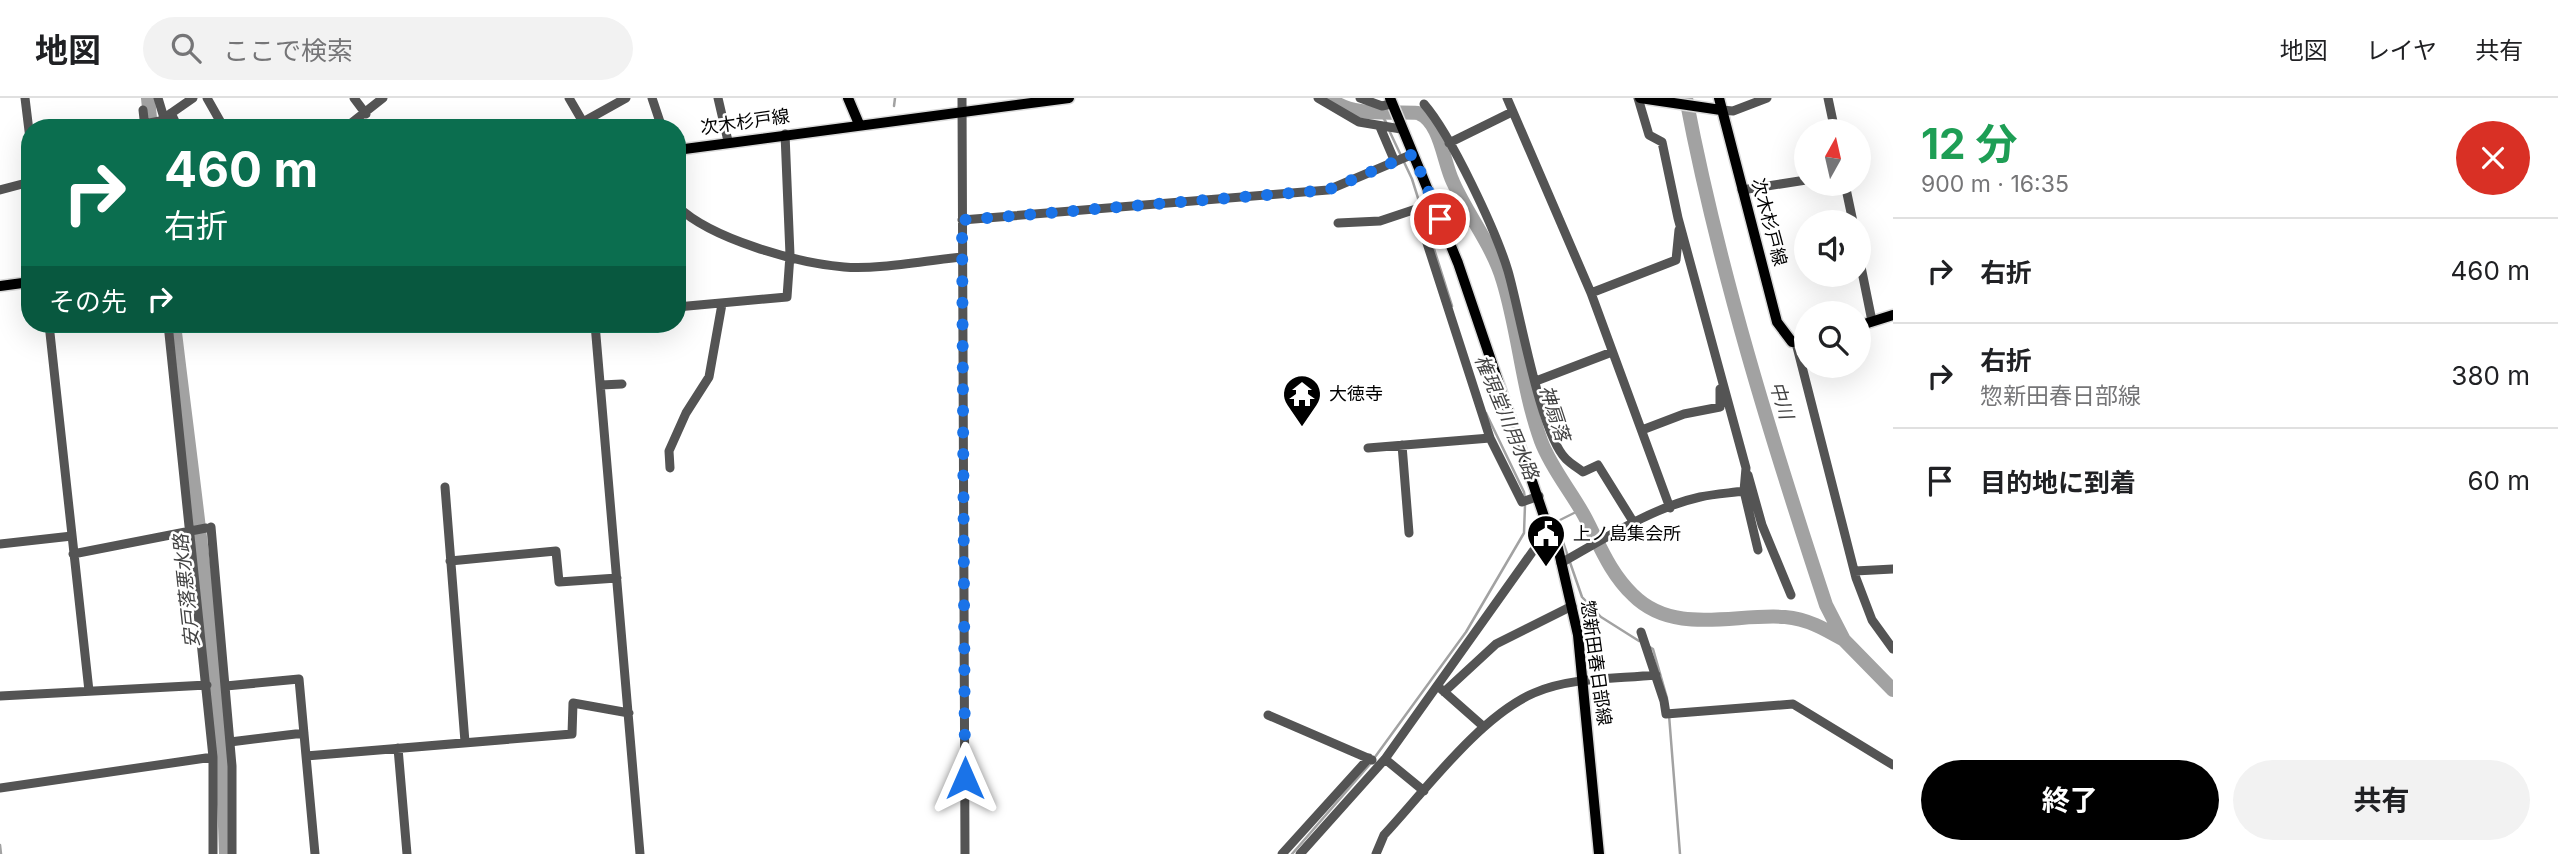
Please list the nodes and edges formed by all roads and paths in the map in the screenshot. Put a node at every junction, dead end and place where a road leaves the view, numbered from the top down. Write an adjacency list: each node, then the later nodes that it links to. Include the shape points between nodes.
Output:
1 (25, 98): 29 (street)
2 (158, 98): 28 (street)
3 (193, 98): 28 (street)
4 (207, 98): 33 (street)
5 (354, 98): 26 (street)
6 (383, 98): 26 (street)
7 (569, 98): 35 (street)
8 (626, 98): 36 (street)
9 (652, 98): 37 (street)
10 (718, 98): 43 (street)
11 (848, 98): 39 (main road)
12 (962, 98): 27 (street)
13 (1069, 98): 27 (main road, 次木杉戸線)
14 (1318, 98): 40 (street, via 1342,114)
15 (1360, 98): 21 (street, via 1382,106)
16 (1507, 98): 25 (street)
17 (1640, 98): 24 (main road); 55 (street, via 1649,135 1662,142)
18 (1719, 98): 24 (main road)
19 (1767, 98): 24 (street, via 1733,111)
20 (1828, 98): 38 (street)
21 (1391, 101): 41 (main road, 惣新田春日部線)
22 (1424, 104): 44 (street)
23 (143, 110): 30 (street)
24 (1721, 110): 51 (main road, 次木杉戸線)
25 (1513, 111): 44 (street); 61 (street)
26 (366, 114): 34 (street)
27 (962, 114): 39 (main road, 次木杉戸線); 53 (street)
28 (165, 117): 31 (street); 32 (street)
29 (28, 119)
30 (144, 119)
31 (161, 119)
32 (167, 119)
33 (219, 119)
34 (358, 119)
35 (581, 119)
36 (588, 119)
37 (659, 119)
38 (1832, 119)
39 (859, 124): 42 (main road, 次木杉戸線)
40 (1380, 127): 41 (street); 47 (street)
41 (1401, 129): 46 (main road, 惣新田春日部線)
42 (785, 134): 43 (main road, 次木杉戸線); 56 (street)
43 (728, 141): 45 (main road, 次木杉戸線)
44 (1449, 143): 73 (street, via 1507,269)
45 (686, 148)
46 (1413, 154): 47 (street); 84 (main road, 惣新田春日部線, via 1458,263)
47 (1395, 162): 53 (street, via 1328,190)
48 (1794, 182): 51 (street)
49 (21, 184): 50 (street)
50 (0, 190)
51 (1742, 190): 69 (main road, 次木杉戸線, via 1777,323 1787,338)
52 (686, 215): 56 (street, via 736,241)
53 (962, 220): 57 (street)
54 (1338, 223): 77 (street, via 1380,221 1416,209)
55 (1680, 223): 61 (street, via 1676,260); 71 (street)
56 (790, 255): 57 (street, via 844,267); 62 (street, via 787,298)
57 (963, 257): 129 (street)
58 (21, 283): 59 (main road)
59 (0, 286)
60 (1865, 287): 65 (street)
61 (1591, 293): 70 (street)
62 (722, 304): 63 (street); 80 (street, via 709,377 686,412 669,451)
63 (686, 306)
64 (1893, 315): 65 (main road)
65 (1872, 321)
66 (50, 333): 89 (street)
67 (169, 333): 87 (street)
68 (596, 333): 75 (street)
69 (1794, 340)
70 (1612, 352): 73 (street); 76 (street)
71 (1721, 378): 76 (street, via 1720,407); 81 (street)
72 (1809, 378): 97 (street)
73 (1536, 381): 86 (street, via 1545,416 1564,458 1583,472 1598,465)
74 (622, 384): 75 (street)
75 (601, 385): 98 (street)
76 (1642, 430): 85 (street)
77 (1490, 438): 78 (street); 84 (street, via 1522,502)
78 (1402, 445): 79 (street); 88 (street)
79 (1368, 448)
80 (670, 468)
81 (1746, 468): 83 (street); 99 (street, via 1762,525)
82 (445, 487): 94 (street)
83 (1744, 491): 85 (street, via 1699,497); 92 (street)
84 (1539, 496): 90 (main road, 惣新田春日部線)
85 (1670, 508): 86 (street)
86 (1634, 523): 95 (street)
87 (192, 530): 93 (street); 105 (street); 106 (street, via 208,527)
88 (1409, 533)
89 (72, 536): 91 (street); 93 (street)
90 (1551, 537): 95 (main road, 惣新田春日部線); 107 (street, via 1533,551)
91 (0, 544)
92 (1758, 550)
93 (73, 554): 108 (street)
94 (450, 561): 98 (street, via 556,551 559,582); 115 (street)
95 (1561, 563): 100 (main road, 惣新田春日部線)
96 (1893, 569): 97 (street)
97 (1855, 571): 102 (street, via 1872,620)
98 (617, 578): 110 (street)
99 (1791, 595)
100 (1572, 606): 104 (main road, 惣新田春日部線); 107 (street, via 1496,644)
101 (1641, 632): 103 (street)
102 (1893, 649)
103 (1656, 675): 104 (street); 121 (street, via 1666,714 1793,704)
104 (1584, 682): 112 (street, via 1535,693); 133 (main road, 惣新田春日部線)
105 (207, 685): 108 (street); 118 (street)
106 (226, 686): 113 (street, via 299,679); 114 (street)
107 (1440, 689): 112 (street); 120 (street)
108 (89, 691): 109 (street)
109 (0, 696)
110 (629, 713): 115 (street, via 573,703 572,733); 128 (street)
111 (1268, 715): 119 (street)
112 (1484, 727): 123 (street)
113 (304, 733): 114 (street); 117 (street)
114 (230, 742): 125 (street)
115 (465, 742): 116 (street)
116 (398, 748): 117 (street); 127 (street)
117 (306, 756): 126 (street)
118 (213, 757): 122 (street); 124 (street)
119 (1369, 758): 120 (street); 130 (street)
120 (1382, 762): 123 (street); 131 (street)
121 (1893, 765)
122 (0, 788)
123 (1424, 792): 132 (street, via 1384,835)
124 (213, 854)
125 (232, 854)
126 (314, 854)
127 (407, 854)
128 (640, 854)
129 (965, 854)
130 (1282, 854)
131 (1300, 854)
132 (1376, 854)
133 (1599, 854)

